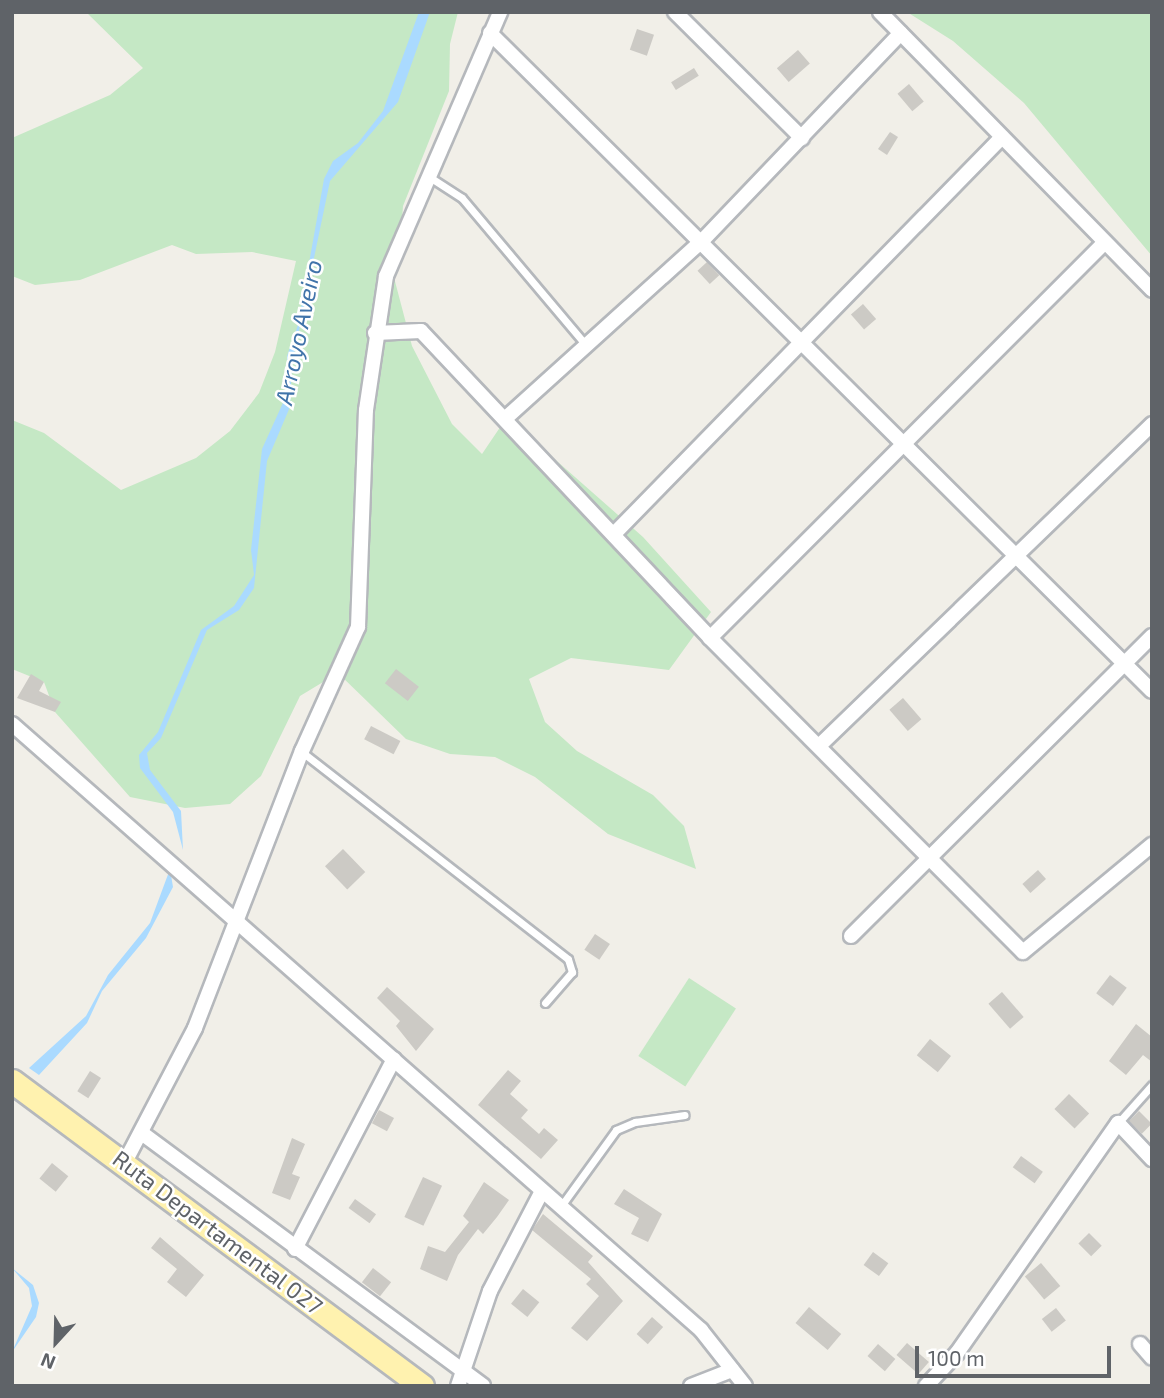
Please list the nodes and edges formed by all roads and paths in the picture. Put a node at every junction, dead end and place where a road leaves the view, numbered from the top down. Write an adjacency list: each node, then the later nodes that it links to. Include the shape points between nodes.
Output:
1 (500, 12): 4 (street)
2 (675, 12): 7 (street)
3 (880, 12): 5 (street)
4 (490, 33): 8 (street); 9 (street)
5 (901, 33): 6 (street); 7 (street)
6 (1002, 137): 10 (street); 13 (street)
7 (802, 138): 9 (street)
8 (425, 175): 12 (street, via 386,276); 14 (lane, via 462,198)
9 (701, 242): 13 (street); 14 (street)
10 (1105, 242): 11 (street); 17 (street)
11 (1152, 290)
12 (375, 333): 15 (street, via 421,331); 26 (street, via 358,627)
13 (801, 342): 17 (street); 18 (street)
14 (586, 346): 15 (street)
15 (507, 417): 18 (street)
16 (1152, 424): 19 (street)
17 (904, 444): 19 (street); 21 (street)
18 (614, 534): 21 (street)
19 (1016, 555): 22 (street); 25 (street)
20 (1152, 636): 22 (street)
21 (710, 638): 25 (street)
22 (1124, 663): 23 (street); 28 (street)
23 (1152, 691)
24 (12, 724): 29 (street)
25 (820, 745): 28 (street)
26 (302, 751): 29 (street); 31 (lane, via 568,959 572,972)
27 (1152, 845): 28 (street, via 1023,952)
28 (929, 858): 30 (street)
29 (237, 919): 32 (street); 37 (street, via 195,1028)
30 (851, 936)
31 (545, 1003)
32 (394, 1059): 40 (street); 42 (street)
33 (12, 1081): 39 (main road, Ruta Departamental 027)
34 (1152, 1085): 36 (lane)
35 (685, 1115): 41 (lane, via 635,1122 616,1130)
36 (1118, 1123): 38 (street); 52 (street, via 957,1353)
37 (143, 1134): 39 (street); 42 (street)
38 (1152, 1158)
39 (125, 1162): 47 (main road, Ruta Departamental 027)
40 (542, 1191): 41 (street); 46 (street, via 490,1291)
41 (561, 1206): 45 (street, via 701,1330)
42 (295, 1249): 46 (street)
43 (1140, 1344): 44 (street)
44 (1152, 1358)
45 (732, 1370): 50 (street); 51 (street)
46 (465, 1372): 48 (street); 49 (street)
47 (422, 1386)
48 (458, 1386)
49 (483, 1386)
50 (691, 1386)
51 (745, 1386)
52 (926, 1386)

